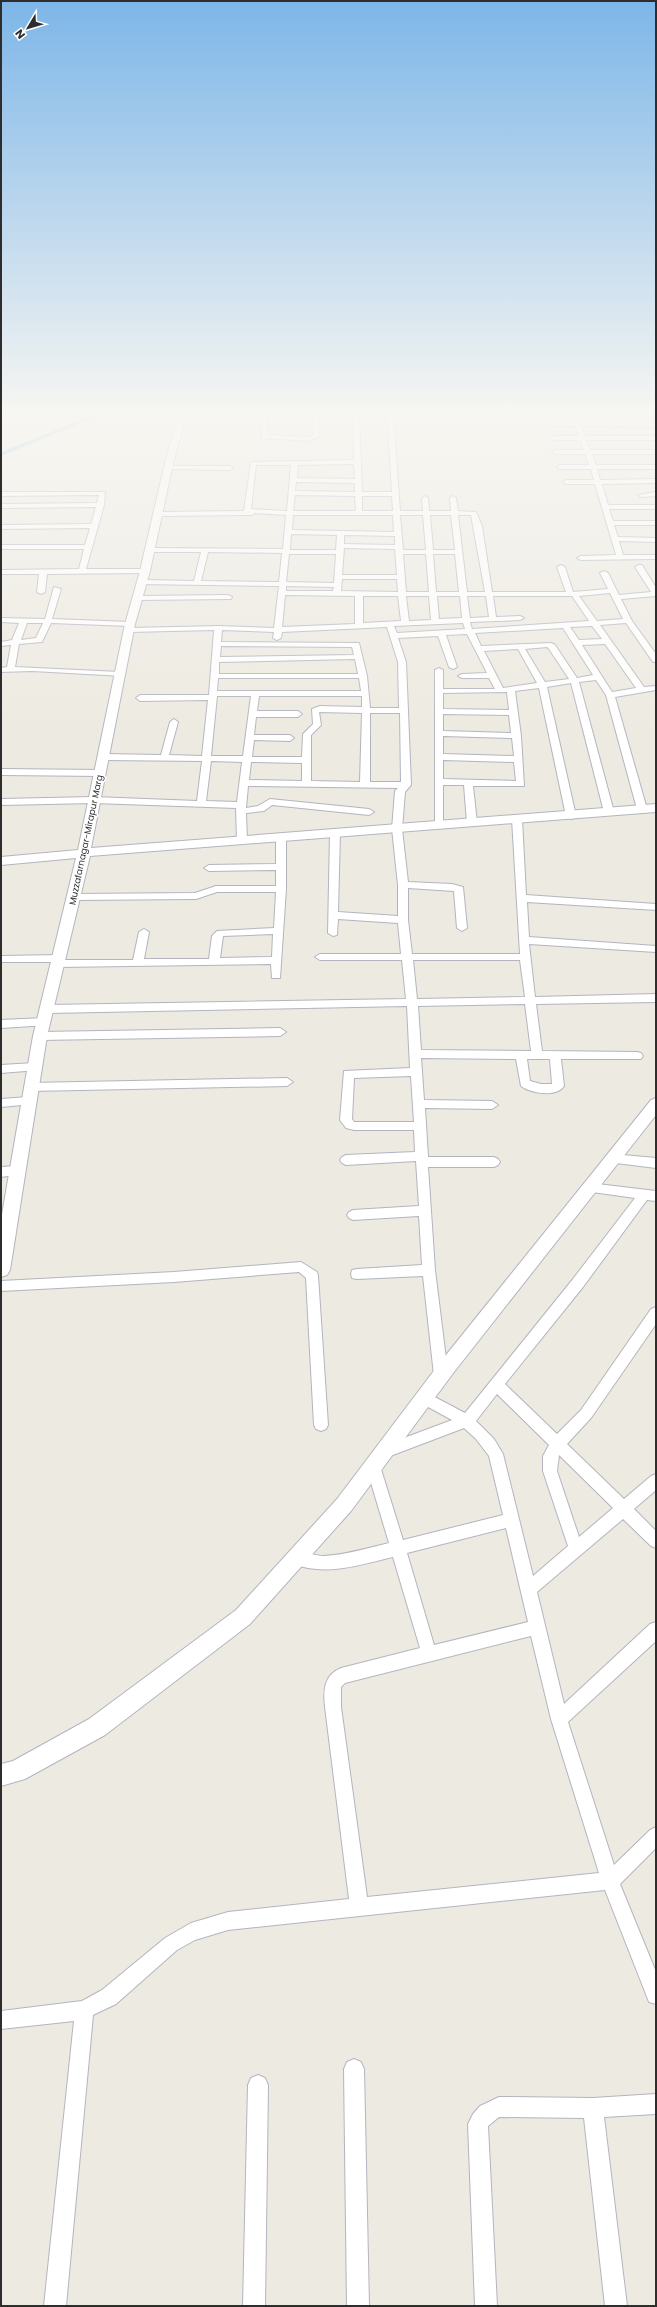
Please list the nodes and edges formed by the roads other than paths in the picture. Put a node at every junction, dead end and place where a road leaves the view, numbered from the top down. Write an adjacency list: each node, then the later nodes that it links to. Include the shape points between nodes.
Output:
1 (19, 521): 13 (street)
2 (61, 521): 12 (street)
3 (96, 521): 12 (street)
4 (157, 521): 22 (main road, Muzzafarnagar-Mirapur Marg)
5 (291, 521): 14 (street)
6 (397, 521): 16 (street)
7 (426, 521): 26 (street)
8 (456, 521): 27 (street)
9 (477, 521): 51 (street)
10 (610, 523): 11 (street); 17 (street)
11 (656, 523)
12 (94, 526): 20 (street)
13 (1, 527)
14 (290, 532): 15 (street); 25 (street)
15 (341, 533): 16 (street); 21 (street)
16 (397, 534): 24 (street)
17 (614, 539): 18 (street); 28 (street)
18 (656, 540)
19 (1, 547): 20 (street)
20 (89, 547): 33 (street)
21 (339, 549): 24 (street); 25 (street); 39 (street)
22 (150, 550): 23 (street); 37 (main road, Muzzafarnagar-Mirapur Marg)
23 (206, 550): 25 (street); 40 (street)
24 (398, 550): 26 (street); 38 (street)
25 (287, 552): 41 (street)
26 (428, 552): 27 (street); 49 (street)
27 (458, 552): 50 (street)
28 (620, 557): 29 (street); 30 (street)
29 (656, 557)
30 (581, 558)
31 (561, 567): 45 (street)
32 (639, 567): 53 (street)
33 (82, 571): 35 (street); 37 (street)
34 (1, 572): 35 (street)
35 (43, 572): 43 (street)
36 (604, 573): 52 (street)
37 (144, 577): 40 (street); 55 (main road, Muzzafarnagar-Mirapur Marg)
38 (400, 577): 39 (street); 48 (street)
39 (339, 581): 41 (street); 46 (street)
40 (196, 583): 41 (street)
41 (284, 584): 44 (street)
42 (57, 589): 57 (street)
43 (41, 592)
44 (283, 593): 46 (street); 73 (street)
45 (572, 593): 51 (street); 52 (street); 66 (street)
46 (337, 594): 47 (street)
47 (358, 594): 48 (street); 70 (street)
48 (402, 594): 49 (street); 67 (street)
49 (431, 594): 50 (street); 65 (street)
50 (463, 594): 51 (street); 63 (street)
51 (489, 594): 59 (street)
52 (615, 594): 53 (street); 64 (street)
53 (656, 594)
54 (228, 597): 55 (street)
55 (138, 598): 71 (main road, Muzzafarnagar-Mirapur Marg)
56 (1, 612): 57 (street)
57 (50, 612): 62 (street)
58 (520, 618): 59 (street)
59 (493, 619): 63 (street)
60 (1, 620): 61 (street)
61 (24, 620): 62 (street); 79 (street)
62 (48, 621): 71 (street); 79 (street, via 39,640)
63 (466, 621): 65 (street); 74 (street)
64 (628, 621): 66 (street); 87 (street)
65 (434, 622): 67 (street)
66 (594, 623): 69 (street); 77 (street)
67 (405, 624): 68 (street)
68 (390, 625): 70 (street); 76 (street)
69 (566, 625): 74 (street); 82 (street)
70 (359, 626): 73 (street)
71 (130, 627): 72 (street); 92 (main road, Muzzafarnagar-Mirapur Marg)
72 (218, 628): 73 (street); 80 (street)
73 (278, 630): 81 (street)
74 (469, 630): 75 (street); 84 (street)
75 (441, 632): 76 (street); 88 (street)
76 (394, 636): 111 (street, via 402,662)
77 (608, 641): 82 (street); 101 (street)
78 (1, 644): 79 (street)
79 (15, 644): 89 (street)
80 (216, 644): 81 (street); 86 (street)
81 (277, 644): 85 (street, via 352,643 356,645)
82 (577, 644): 97 (street)
83 (521, 648): 84 (street); 98 (street, via 550,646); 99 (street)
84 (479, 650): 93 (street)
85 (358, 657): 86 (street); 95 (street)
86 (215, 660): 94 (street)
87 (656, 660)
88 (453, 668)
89 (11, 669): 90 (street); 92 (street)
90 (1, 670)
91 (439, 670): 102 (street)
92 (120, 674): 122 (main road, Muzzafarnagar-Mirapur Marg)
93 (492, 675): 96 (street); 104 (street)
94 (213, 676): 95 (street); 107 (street)
95 (363, 676): 106 (street)
96 (462, 676)
97 (598, 677): 98 (street); 108 (street)
98 (574, 680): 99 (street); 143 (street)
99 (542, 685): 103 (street); 144 (street)
100 (656, 688): 101 (street)
101 (641, 689): 108 (street)
102 (438, 690): 104 (street); 112 (street)
103 (511, 690): 104 (street); 113 (street)
104 (500, 692)
105 (255, 694): 106 (street); 107 (street); 114 (street)
106 (366, 694): 110 (street)
107 (213, 695): 109 (street); 125 (street)
108 (610, 695): 141 (street)
109 (140, 698)
110 (366, 711): 111 (street); 127 (street, via 315,711 317,725 307,734); 134 (street)
111 (403, 711): 135 (street)
112 (438, 711): 113 (street); 117 (street)
113 (513, 713): 118 (street)
114 (252, 714): 115 (street); 119 (street)
115 (298, 714)
116 (174, 722): 123 (street)
117 (438, 733): 118 (street); 121 (street)
118 (517, 736): 124 (street)
119 (249, 737): 120 (street); 126 (street)
120 (290, 738)
121 (438, 757): 124 (street); 130 (street)
122 (104, 758): 123 (street); 129 (main road, Muzzafarnagar-Mirapur Marg)
123 (164, 759): 125 (street)
124 (519, 759): 132 (street, via 521,784)
125 (206, 760): 126 (street); 138 (street)
126 (246, 760): 127 (street); 131 (street)
127 (306, 760): 133 (street)
128 (1, 772): 129 (street)
129 (101, 773): 136 (main road, Muzzafarnagar-Mirapur Marg)
130 (439, 782): 132 (street); 147 (street)
131 (243, 783): 133 (street); 139 (street)
132 (468, 783): 146 (street)
133 (306, 784): 134 (street)
134 (365, 784): 135 (street)
135 (406, 785): 148 (street, via 400,791)
136 (94, 800): 137 (street); 138 (street); 152 (main road, Muzzafarnagar-Mirapur Marg)
137 (1, 802)
138 (201, 804): 139 (street)
139 (241, 808): 142 (street, via 261,809 270,802); 151 (street)
140 (656, 808): 141 (main road)
141 (642, 810): 143 (main road)
142 (369, 812)
143 (609, 812): 144 (main road)
144 (571, 816): 145 (main road)
145 (517, 819): 146 (main road); 159 (street)
146 (472, 823): 147 (main road)
147 (438, 826): 148 (main road)
148 (397, 829): 149 (main road); 156 (street)
149 (335, 833): 150 (main road); 161 (street)
150 (280, 838): 151 (main road); 154 (street)
151 (242, 841): 152 (main road)
152 (83, 853): 153 (main road); 158 (main road, Muzzafarnagar-Mirapur Marg)
153 (1, 861)
154 (280, 867): 155 (street); 157 (street)
155 (209, 868)
156 (403, 885): 162 (street); 163 (street, via 459,889)
157 (281, 889): 158 (street, via 216,889 196,896); 164 (street)
158 (74, 897): 174 (main road, Muzzafarnagar-Mirapur Marg)
159 (521, 898): 160 (street); 167 (street)
160 (655, 910)
161 (333, 916): 162 (street); 166 (street)
162 (402, 920): 169 (street)
163 (462, 928)
164 (279, 931): 173 (street); 175 (street, via 221,933 217,936)
165 (144, 932): 176 (street)
166 (333, 933)
167 (524, 940): 168 (street); 171 (street)
168 (656, 950)
169 (406, 956): 170 (street); 171 (street); 180 (street)
170 (320, 957)
171 (525, 957): 179 (street)
172 (1, 959): 174 (street)
173 (277, 960): 175 (street); 177 (street)
174 (59, 961): 176 (street); 181 (main road, Muzzafarnagar-Mirapur Marg)
175 (214, 962): 176 (street)
176 (138, 963)
177 (276, 976)
178 (656, 998): 179 (street)
179 (529, 1001): 180 (street); 188 (street)
180 (412, 1003): 181 (street); 186 (street)
181 (48, 1008): 182 (main road, Muzzafarnagar-Mirapur Marg)
182 (44, 1022): 183 (street); 185 (main road, Muzzafarnagar-Mirapur Marg)
183 (1, 1024)
184 (280, 1032): 185 (street)
185 (40, 1036): 191 (main road, Muzzafarnagar-Mirapur Marg)
186 (416, 1054): 187 (street); 193 (street)
187 (521, 1054): 188 (street); 189 (street, via 525,1083 531,1087 551,1088 558,1086)
188 (537, 1054): 189 (street)
189 (555, 1054): 190 (street)
190 (637, 1056)
191 (34, 1067): 192 (street); 195 (main road, Muzzafarnagar-Mirapur Marg)
192 (1, 1069)
193 (416, 1072): 198 (street); 201 (street, via 348,1074 346,1120 354,1126)
194 (287, 1082): 195 (street)
195 (30, 1087): 197 (main road, Muzzafarnagar-Mirapur Marg)
196 (1, 1102): 197 (street)
197 (28, 1102): 207 (main road, Muzzafarnagar-Mirapur Marg)
198 (418, 1104): 200 (street); 201 (street)
199 (656, 1104): 203 (main road)
200 (492, 1105)
201 (419, 1126): 202 (street)
202 (421, 1159): 204 (street); 205 (street); 211 (street)
203 (612, 1159): 206 (street); 209 (main road)
204 (346, 1160)
205 (494, 1162)
206 (656, 1163)
207 (17, 1171): 208 (street); 213 (main road, Muzzafarnagar-Mirapur Marg)
208 (1, 1172)
209 (589, 1188): 210 (street); 219 (main road)
210 (650, 1196): 220 (street)
211 (425, 1211): 212 (street); 215 (street)
212 (353, 1215)
213 (3, 1246): 214 (main road, Muzzafarnagar-Mirapur Marg)
214 (1, 1270)
215 (429, 1270): 216 (street); 219 (street)
216 (357, 1274)
217 (1, 1286): 223 (street, via 301,1267 312,1276)
218 (656, 1313): 224 (street, via 586,1414)
219 (441, 1375): 221 (main road)
220 (497, 1385): 222 (street); 224 (street)
221 (424, 1398): 222 (street); 225 (main road)
222 (467, 1420): 225 (street); 228 (street, via 487,1440 496,1454)
223 (321, 1425)
224 (558, 1443): 227 (street); 231 (street, via 550,1456 549,1465)
225 (378, 1459): 230 (street); 232 (main road, via 344,1505)
226 (656, 1481): 227 (street)
227 (622, 1509): 229 (street); 231 (street)
228 (512, 1520): 230 (street); 233 (street)
229 (656, 1541)
230 (398, 1548): 232 (street, via 333,1562); 236 (street)
231 (576, 1549): 233 (street)
232 (296, 1558): 238 (main road, via 242,1617 97,1727 18,1771)
233 (530, 1588): 234 (street)
234 (538, 1627): 236 (street); 237 (street)
235 (656, 1630): 237 (street)
236 (429, 1653): 241 (street, via 341,1676 334,1682 332,1690)
237 (559, 1719): 240 (street)
238 (1, 1775)
239 (656, 1836): 240 (street)
240 (610, 1881): 241 (street); 242 (street)
241 (359, 1906): 243 (street, via 228,1921 191,1932 171,1944 109,1997)
242 (656, 1995)
243 (84, 2010): 244 (street); 249 (street)
244 (1, 2020)
245 (354, 2069): 251 (street)
246 (258, 2085): 250 (street)
247 (656, 2104): 248 (street)
248 (593, 2108): 252 (street, via 499,2107 489,2110 481,2117 478,2124); 253 (street)
249 (55, 2306)
250 (254, 2306)
251 (358, 2306)
252 (486, 2306)
253 (616, 2306)

